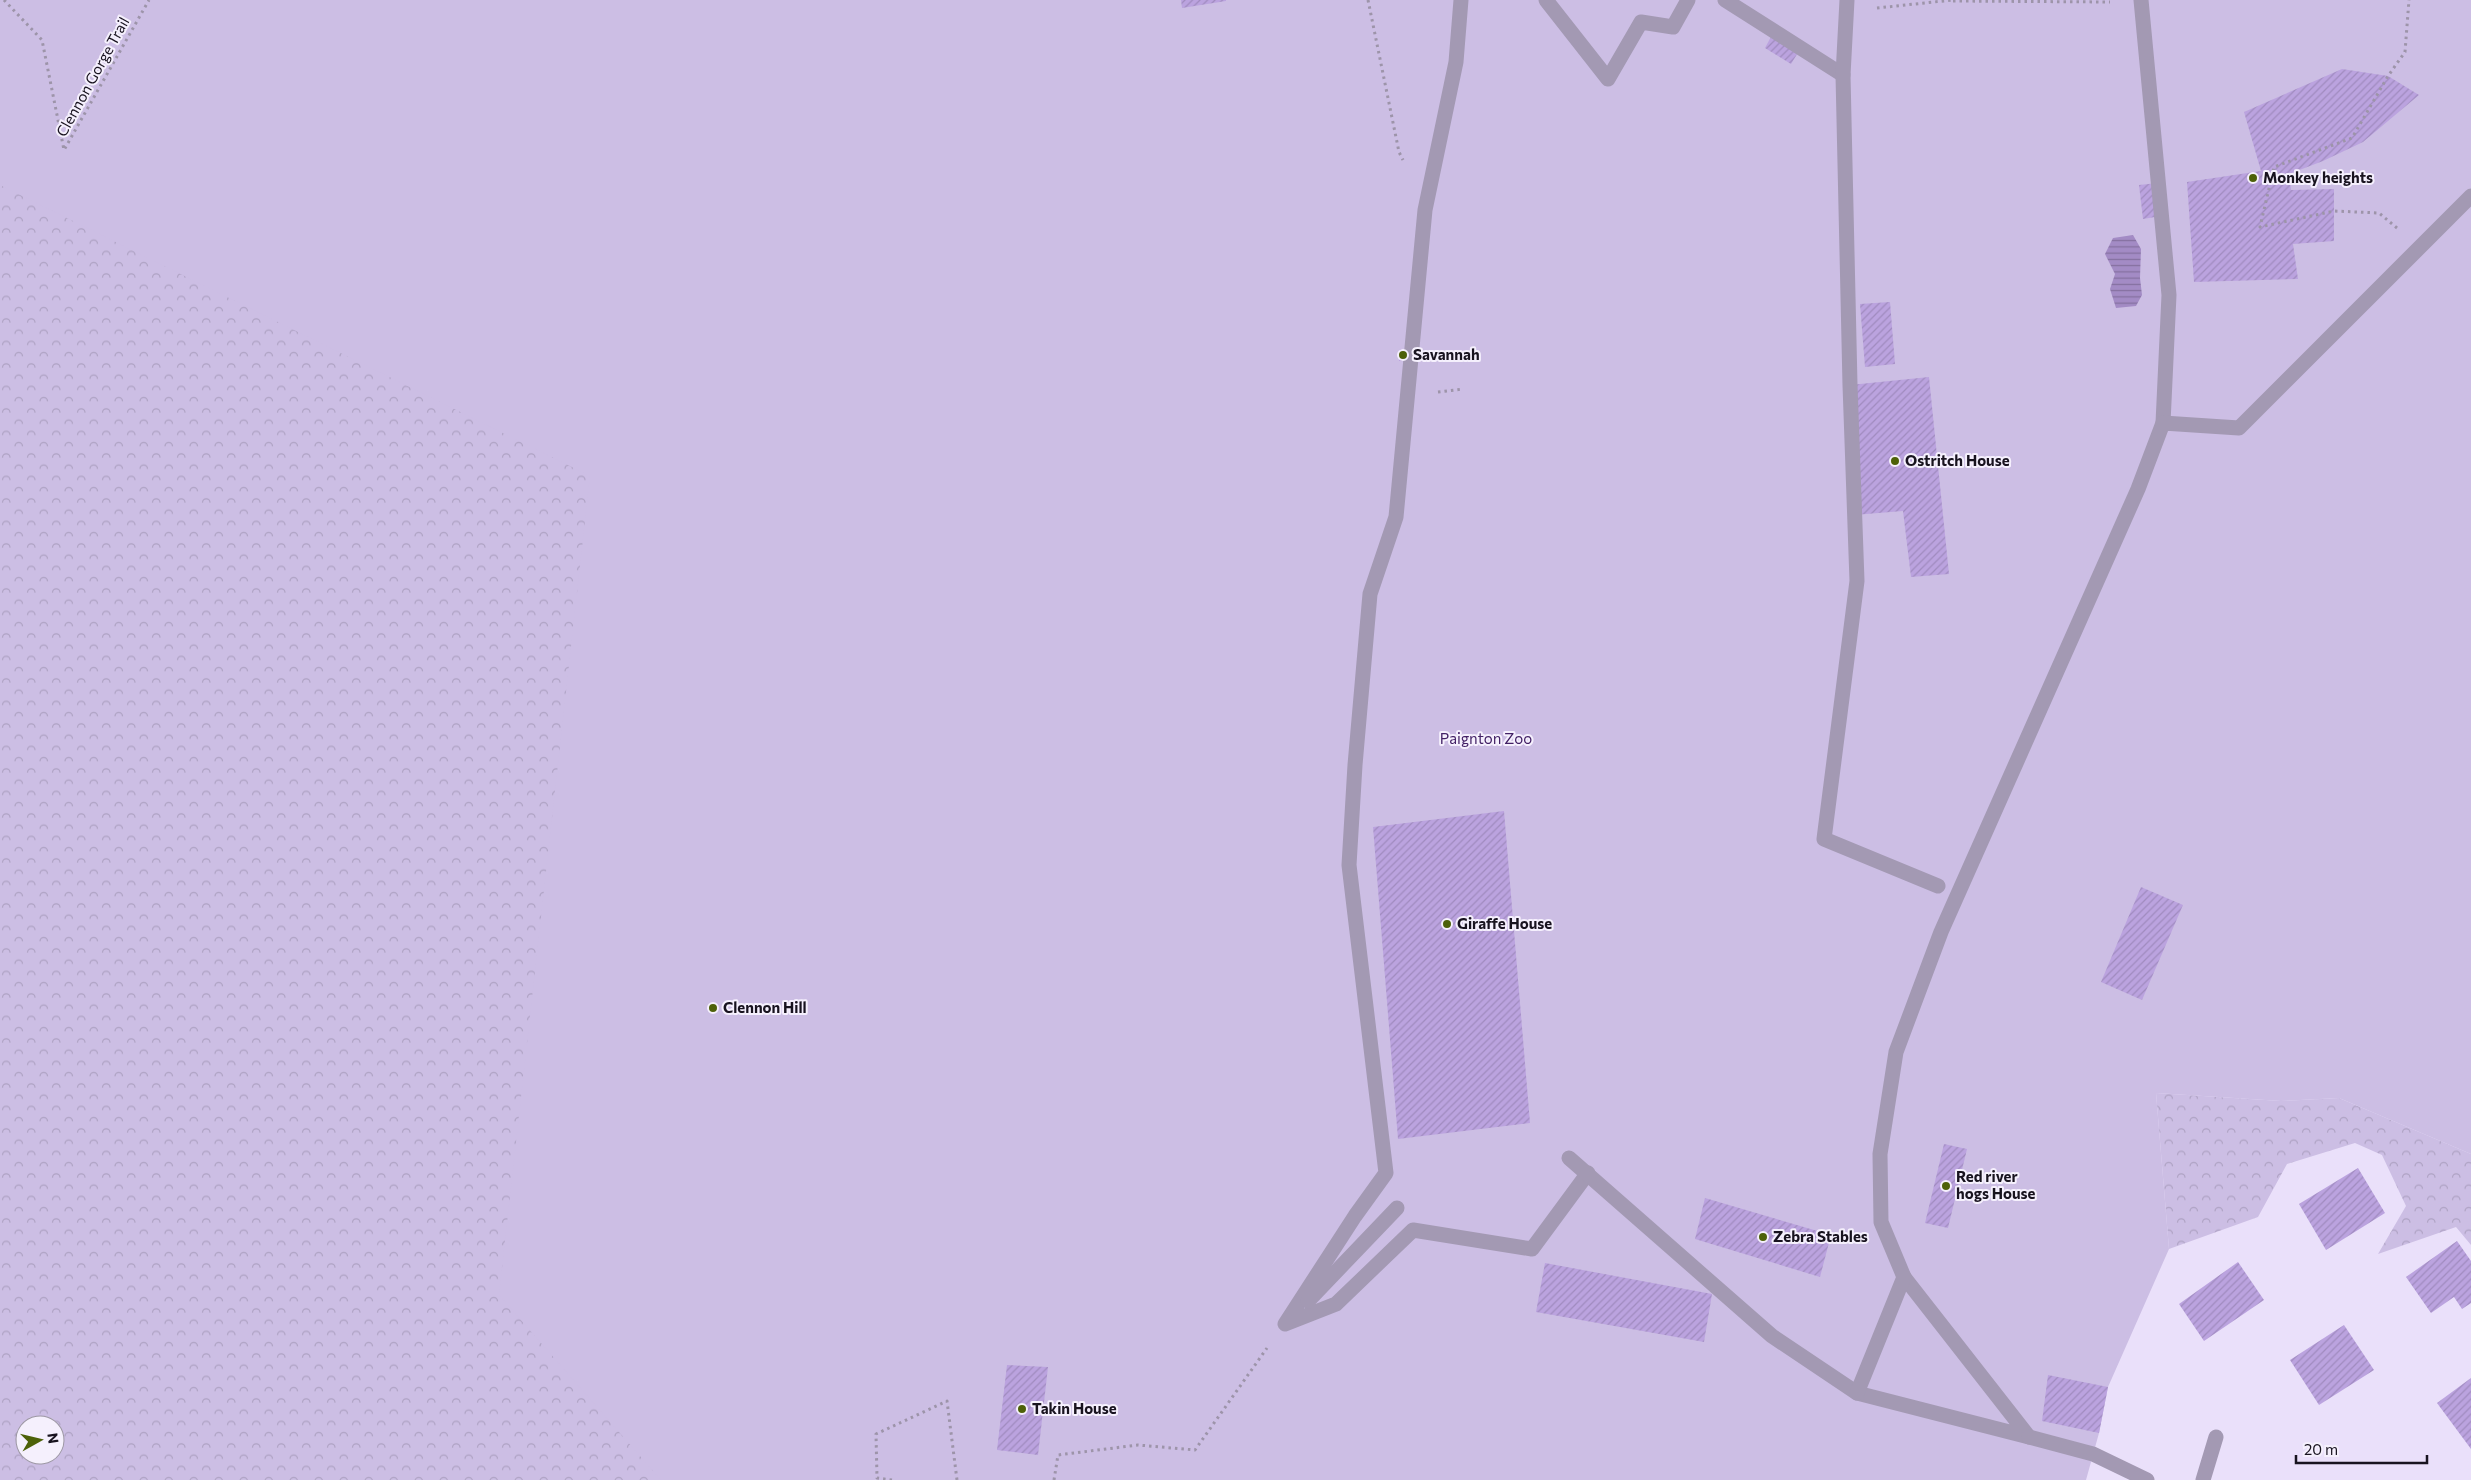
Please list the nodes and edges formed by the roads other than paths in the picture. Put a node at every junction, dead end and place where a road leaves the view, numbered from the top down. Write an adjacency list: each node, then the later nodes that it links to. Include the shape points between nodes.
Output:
1 (1461, 0): 15 (street, via 1456,62 1425,210 1396,516 1370,594 1355,765 1349,865 1386,1173)
2 (1546, 0): 3 (street, via 1608,79 1641,22 1673,27)
3 (1688, 0)
4 (1725, 0): 7 (street)
5 (2141, 1): 9 (street, via 2169,295)
6 (1847, 5): 7 (street)
7 (1843, 75): 10 (street, via 1857,581 1824,840)
8 (2471, 196): 9 (street, via 2239,428)
9 (2163, 423): 14 (street, via 2138,490 1941,932 1896,1052 1880,1154 1881,1222)
10 (1938, 886)
11 (1569, 1158): 12 (street)
12 (1588, 1173): 15 (street, via 1532,1249 1413,1230 1336,1304); 16 (street, via 1772,1336)
13 (1397, 1208): 15 (street)
14 (1904, 1277): 16 (street); 17 (street)
15 (1285, 1324)
16 (1856, 1393): 17 (street)
17 (2029, 1437): 19 (street, via 2093,1454)
18 (2216, 1437): 20 (street)
19 (2147, 1480)
20 (2203, 1480)

